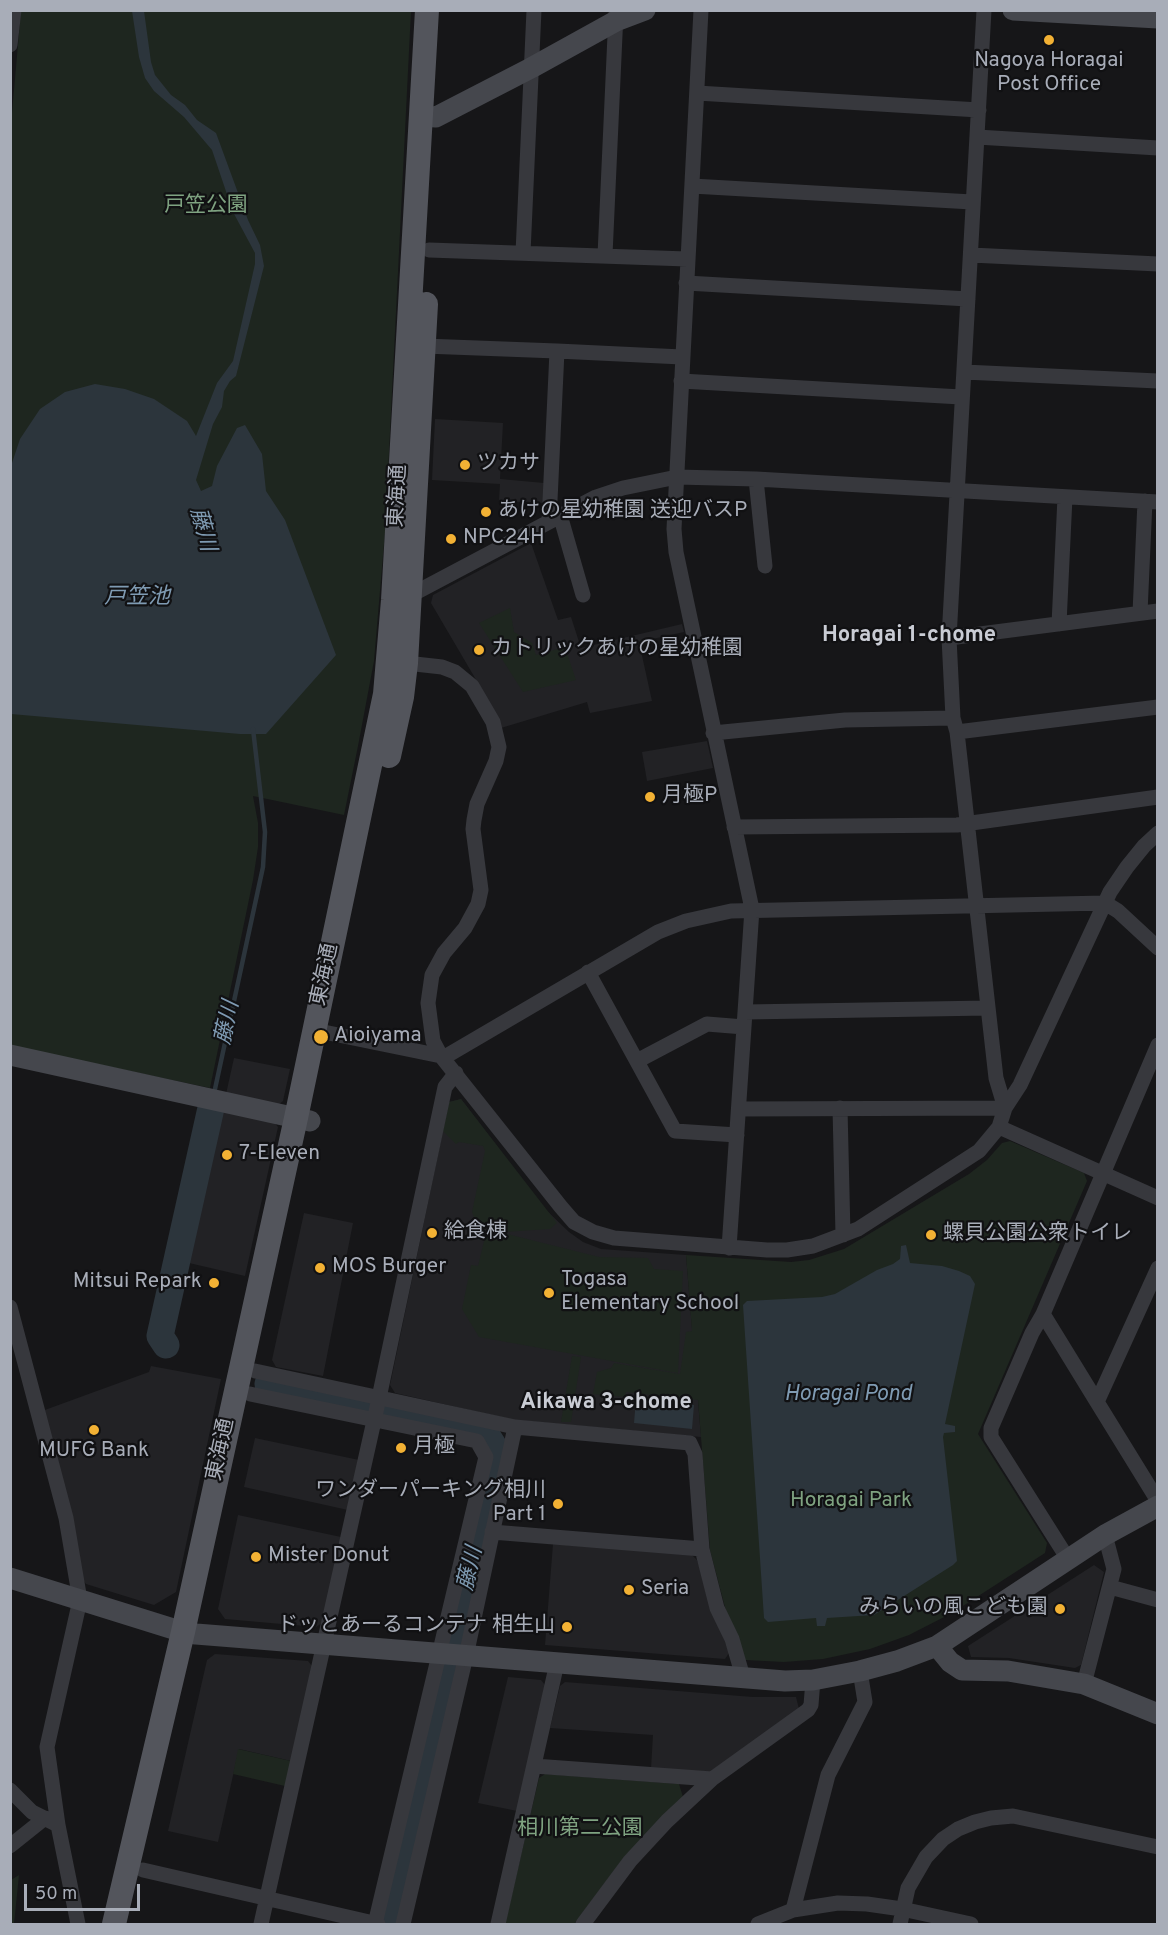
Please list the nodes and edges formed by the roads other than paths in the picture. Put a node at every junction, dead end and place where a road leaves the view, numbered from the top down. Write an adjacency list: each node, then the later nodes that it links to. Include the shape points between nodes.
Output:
1 (14, 10): 11 (street)
2 (427, 10): 15 (main road, 東海通)
3 (441, 10): 15 (main road, 東海通)
4 (534, 10): 12 (street)
5 (645, 10): 9 (street)
6 (701, 10): 13 (street)
7 (984, 10): 14 (street)
8 (1013, 10): 10 (street)
9 (616, 16): 12 (street); 22 (street)
10 (1158, 18)
11 (10, 45)
12 (531, 68): 15 (street); 21 (street)
13 (697, 93): 14 (street); 18 (street)
14 (979, 110): 16 (street)
15 (428, 116): 20 (main road, 東海通); 63 (main road, 東海通, via 385,694)
16 (977, 137): 17 (street); 19 (street)
17 (1158, 148)
18 (692, 186): 19 (street); 24 (street)
19 (972, 202): 23 (street)
20 (429, 250): 21 (street); 28 (main road, 東海通)
21 (523, 253): 22 (street)
22 (606, 255): 24 (street)
23 (971, 255): 25 (street); 27 (street)
24 (687, 259): 26 (street)
25 (1158, 264)
26 (686, 283): 27 (street); 30 (street)
27 (968, 300): 31 (street)
28 (424, 346): 29 (street); 42 (main road, 東海通)
29 (557, 351): 30 (street); 40 (street)
30 (682, 357): 32 (street)
31 (964, 372): 33 (street); 34 (street)
32 (681, 381): 34 (street); 35 (street)
33 (1158, 381)
34 (961, 398): 37 (street)
35 (676, 477): 36 (street); 40 (street, via 596,497); 51 (street, via 676,552)
36 (756, 479): 37 (street); 41 (street)
37 (957, 492): 38 (street); 47 (street)
38 (1065, 497): 39 (street); 46 (street)
39 (1151, 502): 45 (street)
40 (555, 518): 42 (street); 43 (street)
41 (765, 566)
42 (411, 595): 48 (main road, 東海通)
43 (583, 595)
44 (1158, 611): 45 (street)
45 (1140, 613): 46 (street)
46 (1059, 624): 47 (street)
47 (949, 638): 50 (street)
48 (406, 663): 63 (main road, 東海通, via 402,697); 66 (street, via 455,672 472,686 493,722 499,747 474,820 481,890 478,904 465,928 444,953 429,989 433,1041)
49 (1158, 707): 50 (street)
50 (955, 725): 51 (street, via 845,720); 53 (street)
51 (713, 733): 54 (street)
52 (1158, 797): 53 (street)
53 (968, 823): 54 (street); 57 (street)
54 (734, 827): 58 (street)
55 (1158, 833): 56 (street, via 1127,867)
56 (1105, 903): 57 (street); 59 (street); 70 (street, via 1020,1085)
57 (978, 906): 58 (street); 61 (street)
58 (752, 909): 60 (street, via 708,915 667,928); 62 (street)
59 (1158, 948)
60 (588, 972): 66 (street); 67 (street)
61 (988, 1008): 62 (street); 70 (street, via 996,1078)
62 (745, 1019): 67 (street, via 707,1024); 71 (street)
63 (322, 1031): 66 (street); 72 (main road, 東海通)
64 (1158, 1045): 75 (street)
65 (10, 1055): 72 (street)
66 (442, 1057): 68 (street)
67 (637, 1061): 74 (street, via 675,1131)
68 (456, 1073): 78 (street, via 574,1222 614,1238); 84 (street, via 445,1087)
69 (840, 1108): 70 (street); 71 (street); 77 (street)
70 (1005, 1108): 73 (street)
71 (739, 1109): 74 (street)
72 (303, 1120): 82 (main road, 東海通); 96 (main road, 東海通)
73 (999, 1127): 75 (street); 77 (street, via 965,1161)
74 (736, 1136): 78 (street)
75 (1103, 1173): 76 (street); 81 (street)
76 (1158, 1198)
77 (843, 1235): 78 (street, via 787,1250)
78 (729, 1248)
79 (1158, 1268): 83 (street)
80 (10, 1307): 94 (street, via 66,1518)
81 (1043, 1314): 83 (street); 91 (street, via 991,1428 991,1437)
82 (252, 1382): 84 (street); 84 (street); 96 (main road, 東海通)
83 (1097, 1402): 86 (street)
84 (377, 1408): 85 (street); 97 (street); 99 (street, via 477,1441 486,1457)
85 (514, 1427): 88 (street); 90 (street, via 690,1443 695,1454)
86 (1158, 1501)
87 (1158, 1506): 89 (street)
88 (492, 1532): 90 (street); 99 (street)
89 (1106, 1535): 91 (street); 93 (street, via 1114,1569)
90 (702, 1549): 102 (street, via 717,1608 732,1639)
91 (1068, 1559): 98 (street)
92 (10, 1578): 94 (street)
93 (1110, 1587): 95 (street); 104 (street)
94 (80, 1600): 96 (street); 109 (street, via 47,1747)
95 (1158, 1600)
96 (189, 1633): 97 (street); 112 (main road, 東海通); 117 (main road, 東海通)
97 (324, 1645): 99 (street); 113 (street)
98 (937, 1646): 101 (street); 104 (street, via 962,1670 1008,1671)
99 (452, 1655): 100 (street); 120 (street); 121 (street)
100 (556, 1663): 102 (street); 106 (street)
101 (860, 1671): 103 (street); 114 (street, via 865,1701 828,1775)
102 (743, 1677): 103 (street)
103 (813, 1680): 107 (street, via 812,1705 808,1710)
104 (1084, 1684): 105 (street)
105 (1158, 1714)
106 (534, 1766): 107 (street); 122 (street)
107 (712, 1779): 123 (street, via 630,1861)
108 (10, 1790): 109 (street, via 32,1812)
109 (52, 1821): 110 (street); 116 (street)
110 (10, 1846)
111 (1158, 1847): 115 (street, via 1013,1816 991,1818 958,1829 926,1857 908,1888)
112 (143, 1870): 113 (street); 118 (main road, 東海通)
113 (267, 1898): 119 (street); 120 (street)
114 (794, 1910): 115 (street, via 838,1903 867,1904); 124 (street)
115 (901, 1917): 125 (street)
116 (78, 1924)
117 (114, 1924)
118 (131, 1924)
119 (261, 1924)
120 (376, 1924)
121 (403, 1924)
122 (498, 1924)
123 (583, 1924)
124 (758, 1924)
125 (971, 1924)

